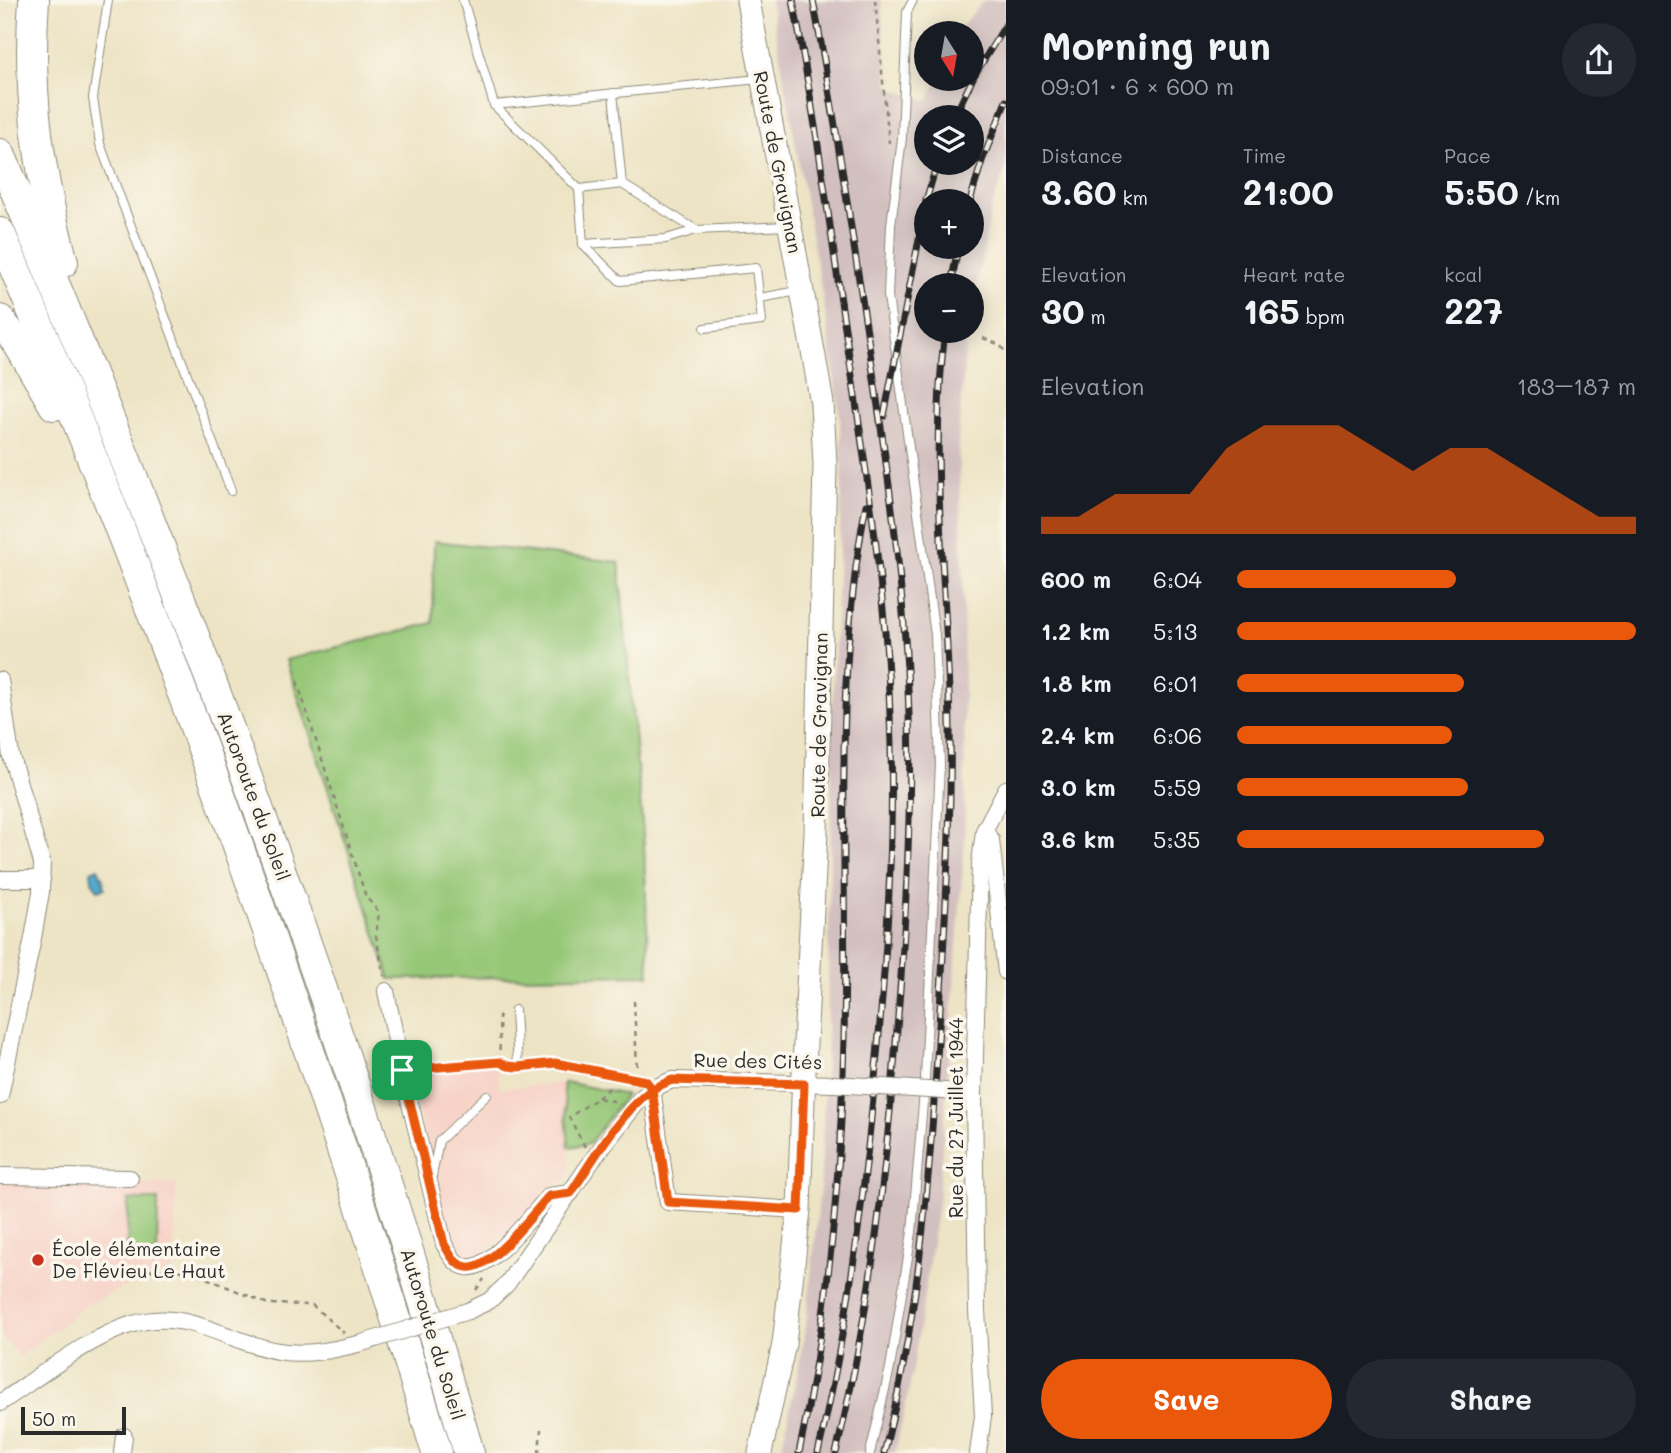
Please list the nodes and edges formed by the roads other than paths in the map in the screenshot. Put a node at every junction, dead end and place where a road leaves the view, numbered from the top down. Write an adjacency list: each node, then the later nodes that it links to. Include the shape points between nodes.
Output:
1 (34, 0): 20 (highway, via 31,77 40,165)
2 (108, 0): 21 (lane, via 93,98 100,144)
3 (463, 0): 8 (lane)
4 (748, 0): 6 (street, Route de Gravignan)
5 (913, 0): 46 (lane, via 907,12 888,296 935,635 940,764 925,1079 912,1232 890,1368)
6 (763, 78): 7 (lane); 12 (street, Route de Gravignan)
7 (613, 93): 8 (lane); 10 (lane)
8 (494, 105): 11 (lane)
9 (0, 154): 20 (highway, Autoroute du Soleil)
10 (622, 184): 11 (lane); 13 (lane)
11 (579, 189): 15 (lane)
12 (790, 226): 13 (lane); 16 (street, Route de Gravignan)
13 (695, 230): 15 (lane, via 666,239)
14 (0, 233): 22 (highway, Autoroute du Soleil)
15 (583, 244): 17 (lane, via 620,281 756,268)
16 (802, 290): 17 (lane); 32 (street, Route de Gravignan, via 822,404 825,465 817,832)
17 (760, 298): 19 (lane, via 762,321)
18 (0, 320): 22 (highway, via 42,382)
19 (705, 328)
20 (92, 373): 44 (highway, Autoroute du Soleil, via 286,886 412,1264)
21 (232, 491)
22 (120, 530): 43 (highway, Autoroute du Soleil, via 260,903)
23 (0, 680): 24 (street)
24 (6, 757): 28 (street, via 42,863)
25 (1006, 789): 26 (street, Rue du 27 Juillet 1944)
26 (984, 831): 29 (street, via 991,840); 35 (street, Rue du 27 Juillet 1944)
27 (0, 879): 28 (street)
28 (42, 879): 36 (street)
29 (1006, 972)
30 (386, 991): 39 (street)
31 (515, 1010): 33 (lane, via 518,1067 555,1063 646,1081)
32 (804, 1084): 33 (street, Rue des Cités, via 672,1080); 35 (street, Rue des Cités, bridge); 41 (street, Route de Gravignan)
33 (652, 1089): 40 (street, via 631,1110); 41 (street, via 668,1202)
34 (487, 1095): 39 (lane, via 439,1141)
35 (974, 1095): 47 (street, Rue du 27 Juillet 1944, via 983,1416)
36 (0, 1096)
37 (0, 1177): 38 (street)
38 (130, 1178)
39 (429, 1182): 40 (street, via 444,1244 454,1261 466,1267 480,1266 494,1256 549,1196)
40 (571, 1193): 42 (street, bridge, via 507,1284 489,1301 468,1311 314,1353 277,1351 188,1323 155,1320 124,1327 87,1346)
41 (799, 1210): 45 (street, Route de Gravignan, via 783,1344)
42 (0, 1404)
43 (437, 1453)
44 (469, 1453)
45 (760, 1453)
46 (870, 1453)
47 (978, 1453)

